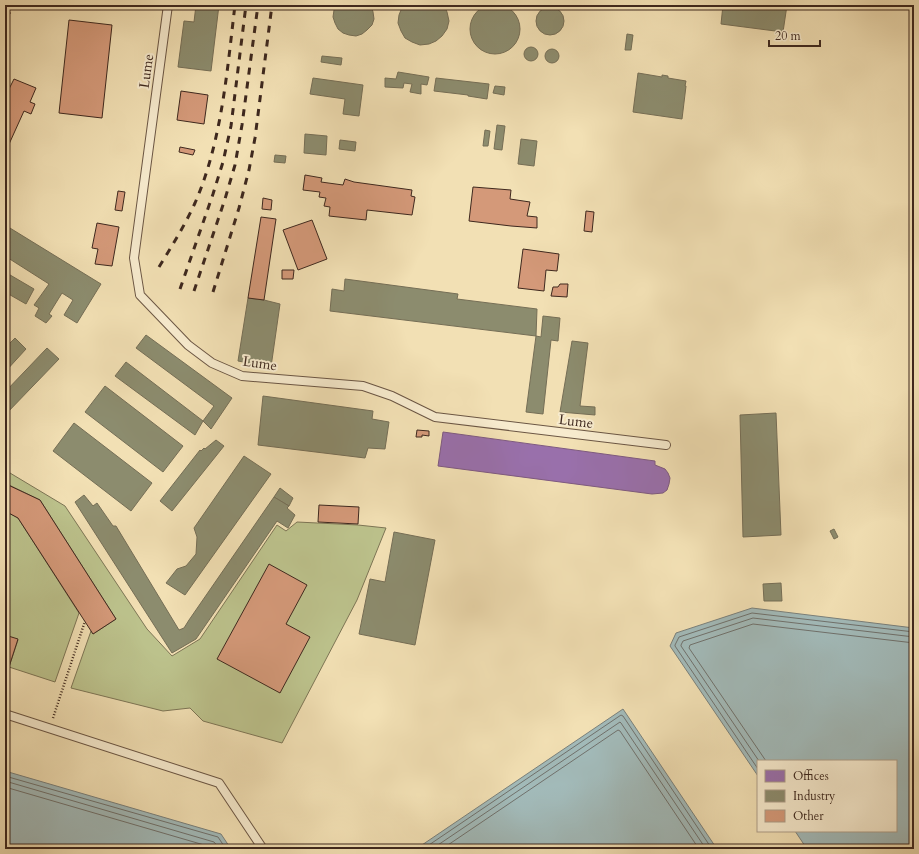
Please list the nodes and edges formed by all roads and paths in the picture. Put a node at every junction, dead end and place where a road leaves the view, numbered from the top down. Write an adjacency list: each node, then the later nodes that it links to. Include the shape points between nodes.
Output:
1 (168, 5): 2 (lane, Lume, via 134,258 140,294 188,345 212,363 242,376 363,386 392,396 435,417)
2 (666, 445)
3 (84, 621): 5 (path)
4 (5, 714): 5 (lane)
5 (49, 728): 6 (lane, via 219,783)
6 (263, 849)

